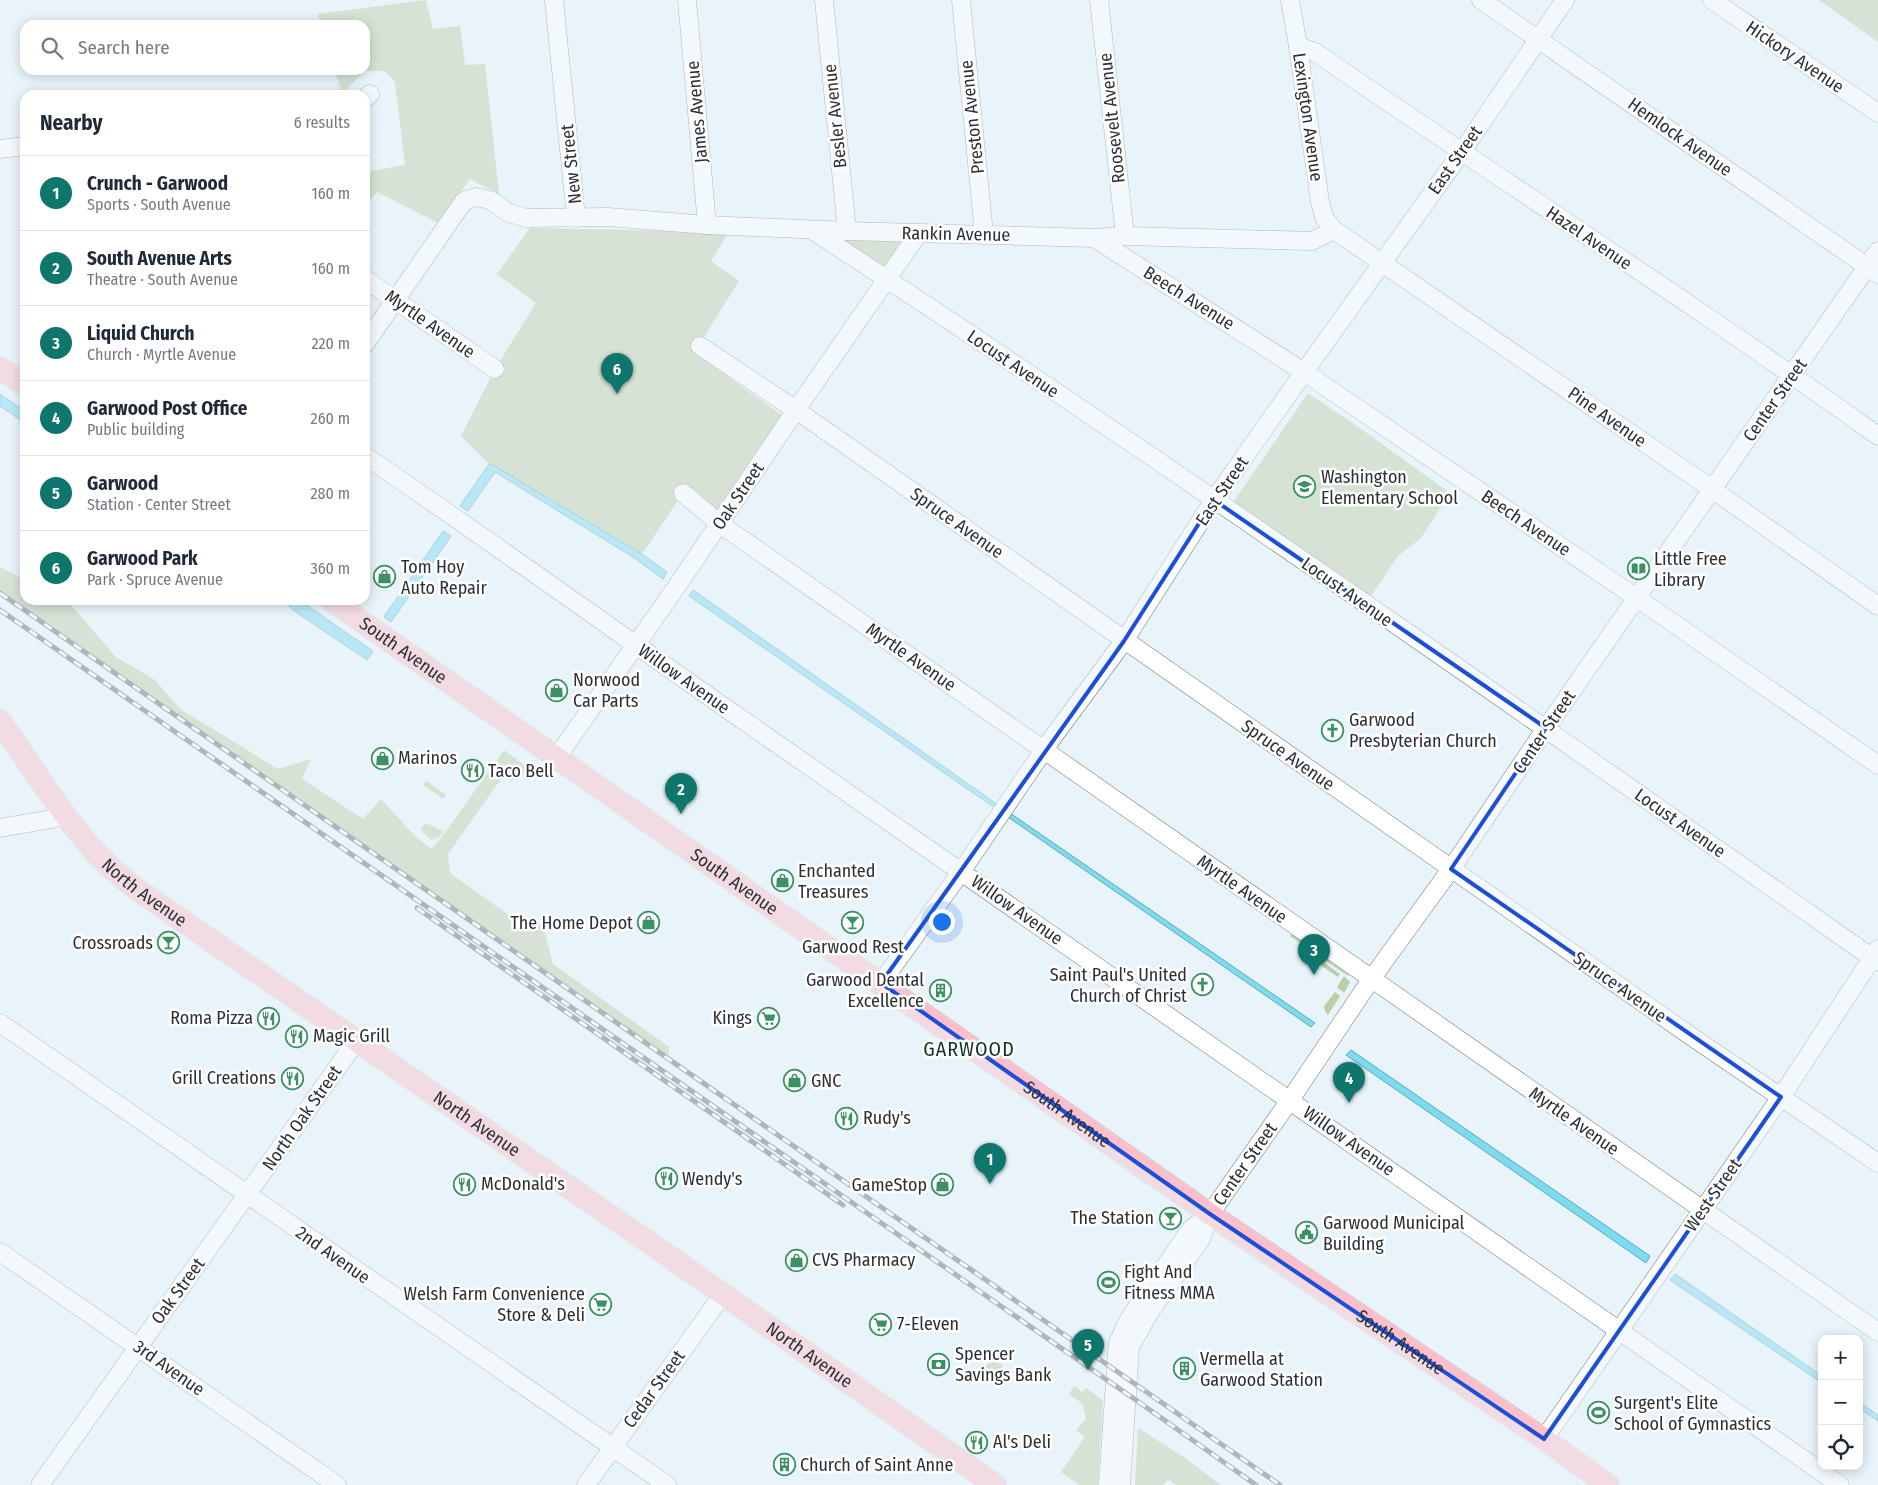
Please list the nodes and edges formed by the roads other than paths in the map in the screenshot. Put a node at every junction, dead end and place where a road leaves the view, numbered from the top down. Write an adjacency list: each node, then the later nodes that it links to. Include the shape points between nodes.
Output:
1 (554, 0): 16 (street, New Street)
2 (687, 0): 17 (street, James Avenue)
3 (824, 0): 20 (street, Besler Avenue)
4 (961, 0): 22 (street, Preston Avenue)
5 (1100, 0): 23 (street, Roosevelt Avenue)
6 (1290, 0): 11 (street, Lexington Avenue)
7 (1481, 0): 10 (street, Hemlock Avenue)
8 (1565, 0): 10 (street, East Street)
9 (1712, 0): 12 (street, Hickory Avenue)
10 (1537, 38): 15 (street, East Street); 27 (street, Hemlock Avenue)
11 (1298, 46): 15 (street, Hazel Avenue, via 1311,49); 19 (street, Lexington Avenue, via 1320,202 1325,219)
12 (1878, 113)
13 (20, 147): 14 (street)
14 (0, 149)
15 (1461, 153): 26 (street, East Street); 36 (street, Hazel Avenue)
16 (576, 218): 17 (street, Rankin Avenue); 30 (street, New Street, via 526,218 509,213 482,197 470,198 457,211)
17 (707, 224): 18 (street, Rankin Avenue)
18 (812, 230): 20 (street, Rankin Avenue); 28 (street, Locust Avenue)
19 (1334, 230): 23 (street, Rankin Avenue, via 1312,241); 26 (street, Pine Avenue)
20 (847, 231): 21 (street, Rankin Avenue)
21 (918, 234): 22 (street, Rankin Avenue); 28 (street, Oak Street)
22 (984, 234): 24 (street, Rankin Avenue)
23 (1126, 236): 24 (street, Rankin Avenue)
24 (1094, 238): 35 (street, Beech Avenue)
25 (1878, 251): 27 (street, Center Street)
26 (1382, 264): 35 (street, East Street); 41 (street, Pine Avenue)
27 (1873, 270): 36 (street, Center Street)
28 (887, 279): 38 (street, Oak Street); 43 (street, Locust Avenue)
29 (370, 282): 30 (street, Myrtle Avenue)
30 (396, 300): 31 (street, New Street); 34 (street, Myrtle Avenue)
31 (370, 337)
32 (700, 346): 38 (street, Spruce Avenue)
33 (0, 368): 37 (main road)
34 (495, 369)
35 (1304, 372): 43 (street, East Street); 45 (street, Beech Avenue)
36 (1792, 374): 39 (street, Hazel Avenue); 41 (street, Center Street)
37 (20, 382)
38 (796, 410): 44 (street, Oak Street); 48 (street, Spruce Avenue)
39 (1878, 436)
40 (370, 459): 49 (street, Willow Avenue)
41 (1712, 489): 45 (street, Center Street); 47 (street, Pine Avenue)
42 (683, 493): 44 (street, Myrtle Avenue)
43 (1214, 500): 48 (street, East Street); 51 (street, Locust Avenue)
44 (720, 524): 49 (street, Oak Street); 52 (street, Myrtle Avenue)
45 (1637, 598): 51 (street, Center Street); 54 (street, Beech Avenue)
46 (339, 605): 53 (main road, South Avenue)
47 (1878, 606)
48 (1124, 641): 52 (street, East Street); 57 (street, Spruce Avenue)
49 (636, 646): 53 (street, Oak Street); 58 (street, Willow Avenue)
50 (0, 721): 55 (main road, North Avenue)
51 (1546, 728): 57 (street, Center Street); 59 (street, Locust Avenue)
52 (1044, 750): 58 (street, East Street); 60 (street, Myrtle Avenue)
53 (557, 757): 61 (main road, South Avenue)
54 (1878, 765)
55 (64, 814): 56 (street, via 52,820); 63 (main road, North Avenue, via 112,869 135,888)
56 (0, 828)
57 (1451, 869): 60 (street, Center Street); 64 (street, Spruce Avenue)
58 (961, 872): 61 (street, East Street); 65 (street, Willow Avenue)
59 (1876, 956): 64 (street, West Street)
60 (1372, 978): 65 (street, Center Street); 68 (street, Myrtle Avenue)
61 (882, 983): 69 (main road, South Avenue)
62 (0, 1024): 67 (street, 2nd Avenue)
63 (357, 1040): 67 (street, North Oak Street); 71 (main road, North Avenue)
64 (1781, 1097): 66 (street, Spruce Avenue); 68 (street, West Street)
65 (1290, 1100): 69 (street, Center Street); 72 (street, Willow Avenue)
66 (1878, 1163)
67 (247, 1195): 74 (street, Oak Street); 76 (street, 2nd Avenue)
68 (1702, 1210): 72 (street, West Street); 73 (street, Myrtle Avenue)
69 (1210, 1214): 75 (main road, South Avenue); 82 (street, Center Street, via 1190,1230 1129,1319 1118,1343); 83 (street, Center Street, via 1201,1239 1149,1313 1130,1347)
70 (0, 1252): 74 (street, 3rd Avenue)
71 (723, 1294): 76 (street, Cedar Street); 81 (main road, North Avenue)
72 (1619, 1330): 75 (street, West Street); 85 (street, Willow Avenue)
73 (1878, 1332)
74 (139, 1346): 77 (street, Oak Street); 78 (street, 3rd Avenue)
75 (1544, 1439): 84 (main road, South Avenue)
76 (613, 1447): 79 (street, Cedar Street); 80 (street, 2nd Avenue)
77 (40, 1485)
78 (338, 1485)
79 (586, 1485)
80 (667, 1485)
81 (995, 1485)
82 (1108, 1485)
83 (1120, 1485)
84 (1608, 1485)
85 (1840, 1485)

